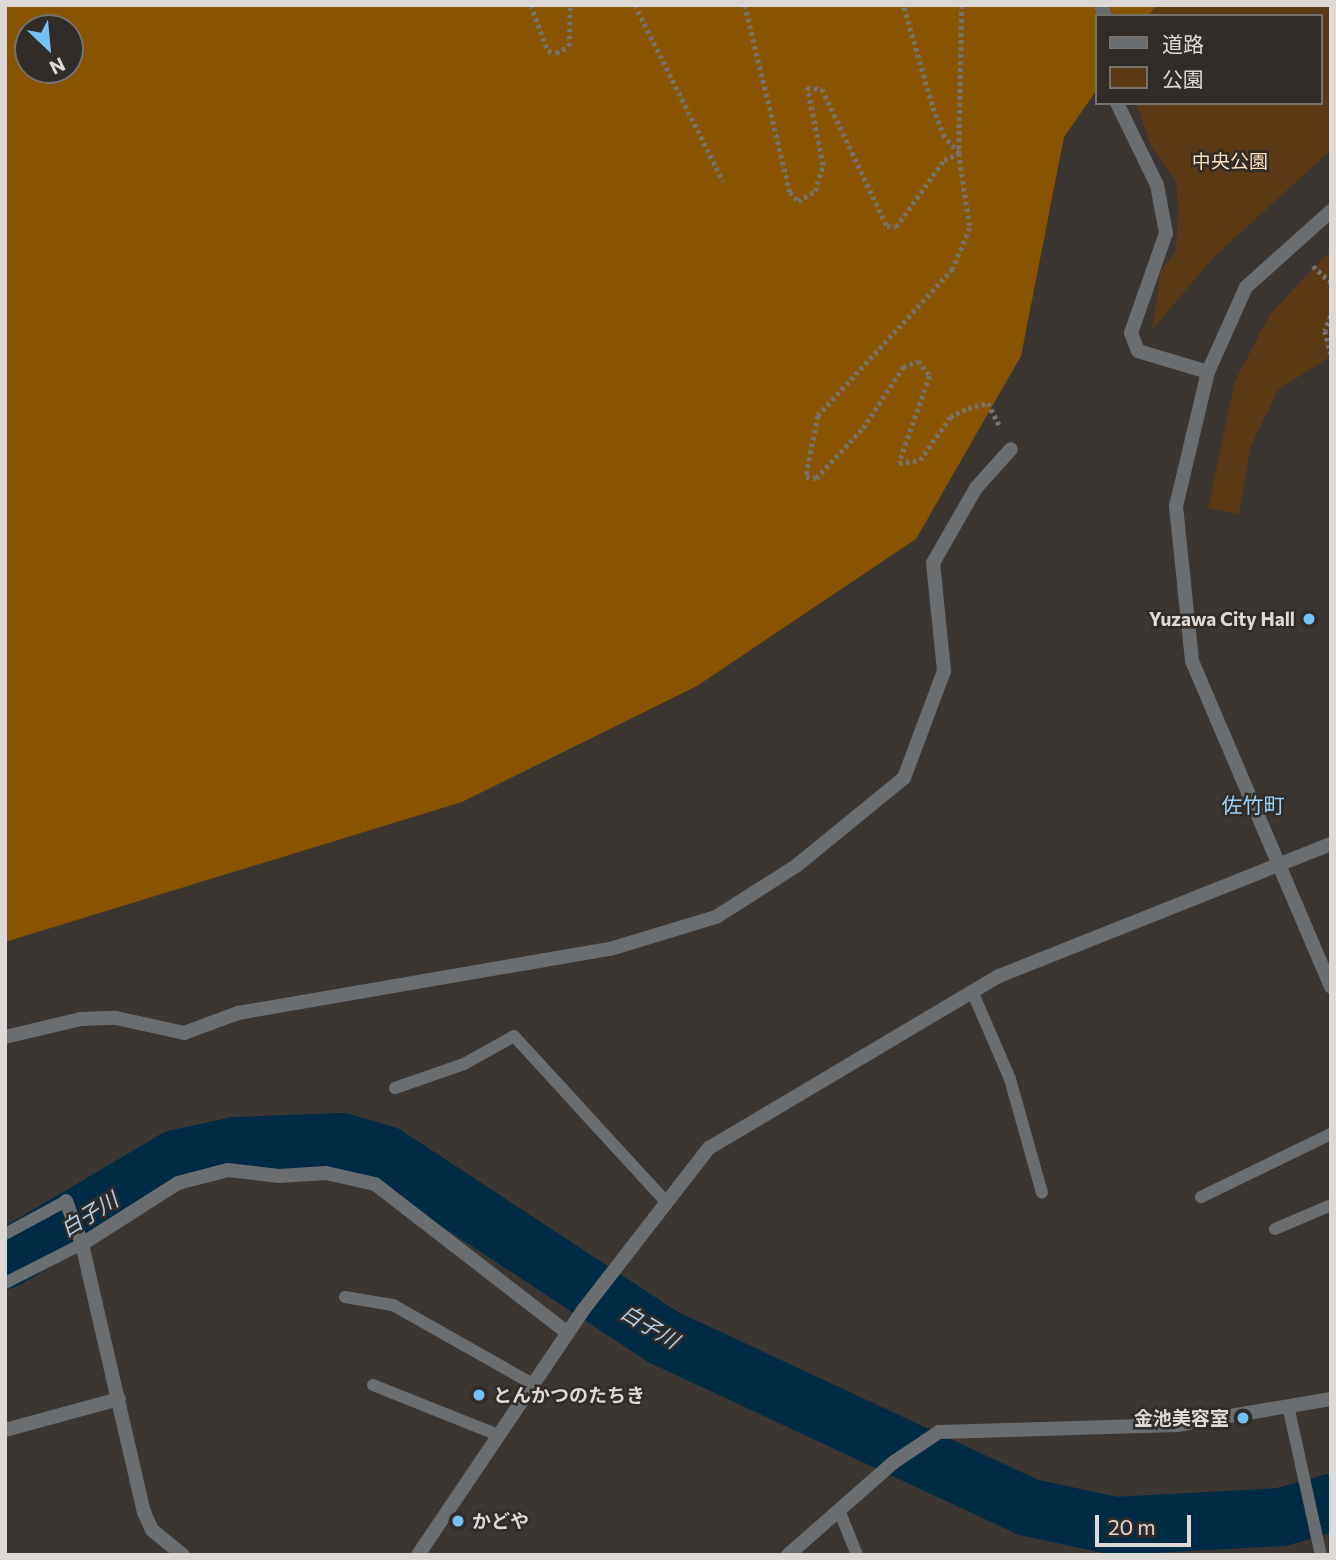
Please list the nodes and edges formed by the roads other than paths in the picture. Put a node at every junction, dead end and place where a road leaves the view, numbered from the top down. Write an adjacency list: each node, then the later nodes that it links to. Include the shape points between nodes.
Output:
1 (1118, 105): 3 (street, via 1157,185 1166,233 1131,333 1138,351)
2 (1331, 211): 3 (street, via 1246,287)
3 (1208, 372): 6 (street, via 1176,506 1192,661)
4 (1011, 449): 9 (street, via 976,488 933,564 944,671 904,778 796,866 716,917 610,949 238,1013 184,1034 116,1018 81,1019)
5 (1331, 844): 6 (street)
6 (1280, 863): 7 (street); 8 (street)
7 (1331, 988)
8 (972, 991): 12 (lane, via 1010,1079); 15 (street, via 709,1148)
9 (5, 1037)
10 (395, 1088): 15 (lane, via 464,1064 514,1036)
11 (1331, 1134): 13 (lane)
12 (1042, 1193)
13 (1201, 1197)
14 (66, 1201): 18 (lane); 19 (street)
15 (666, 1202): 22 (street)
16 (1331, 1205): 17 (lane)
17 (1275, 1229)
18 (5, 1234)
19 (82, 1244): 20 (lane); 22 (street, via 178,1183 228,1170 279,1176 326,1173 376,1184); 25 (street)
20 (5, 1283)
21 (345, 1297): 24 (lane, via 393,1305)
22 (568, 1333): 24 (street)
23 (373, 1385): 29 (lane)
24 (536, 1386): 29 (street)
25 (119, 1399): 28 (street); 31 (street, via 144,1512 152,1530)
26 (1331, 1399): 27 (street)
27 (1289, 1410): 30 (street, via 1177,1425 939,1432 894,1462); 35 (lane)
28 (5, 1430)
29 (498, 1435): 32 (street)
30 (839, 1510): 33 (street); 34 (lane)
31 (183, 1555)
32 (418, 1555)
33 (788, 1555)
34 (857, 1555)
35 (1321, 1555)

